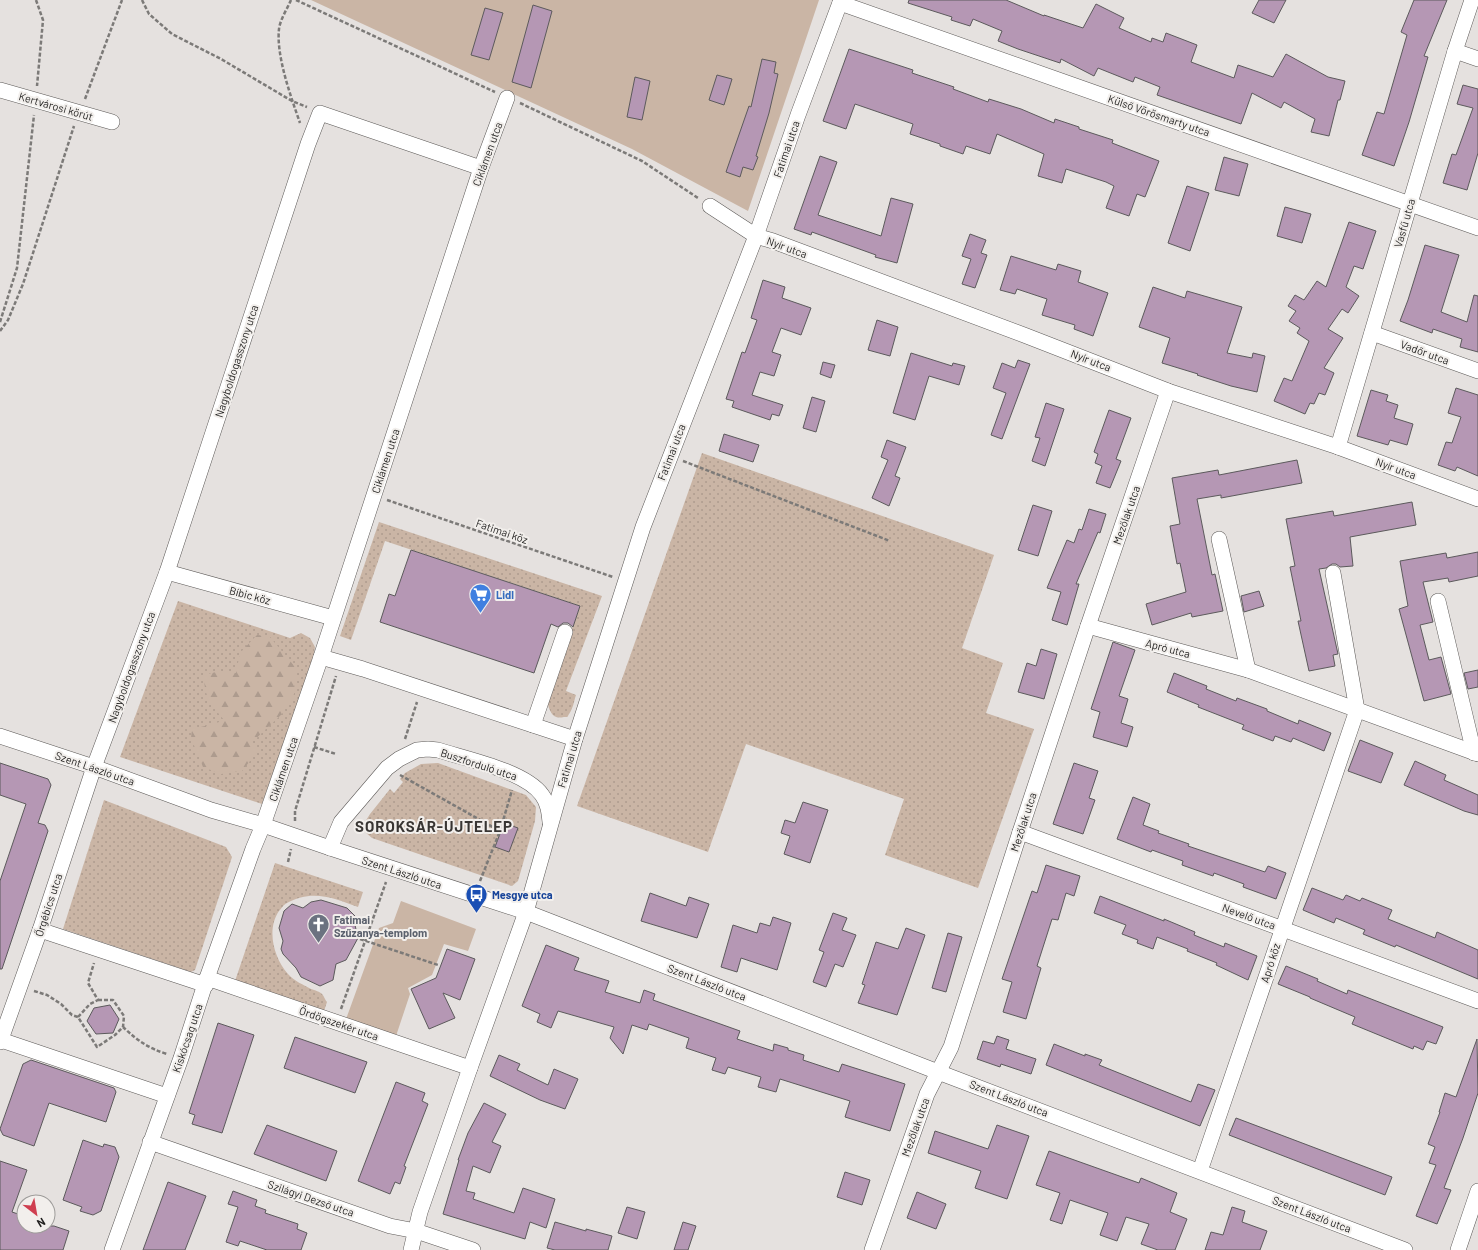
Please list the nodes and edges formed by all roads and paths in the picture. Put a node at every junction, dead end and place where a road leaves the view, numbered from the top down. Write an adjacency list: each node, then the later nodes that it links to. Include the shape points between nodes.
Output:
1 (36, 0): 11 (path, via 43,20)
2 (122, 0): 13 (path)
3 (142, 0): 12 (path, via 149,14 172,34 221,59)
4 (291, 0): 12 (path, via 279,28 280,53)
5 (1472, 0): 7 (street, Vasfű utca)
6 (841, 2): 18 (street, Külső Vörösmarty utca); 21 (street, Fatimai utca)
7 (1455, 51): 8 (street); 18 (street, Vasfű utca)
8 (1478, 59)
9 (0, 90): 11 (street, Kertvárosi körút)
10 (508, 98): 17 (street, Ciklámen utca)
11 (36, 100): 13 (street, Kertvárosi körút); 22 (path, via 17,268)
12 (292, 101): 14 (path); 16 (path)
13 (80, 112): 15 (street, Kertvárosi körút); 23 (path, via 23,284 8,320)
14 (320, 113): 16 (street, Nagyboldogasszony utca); 17 (street)
15 (112, 122)
16 (308, 144): 33 (street, Nagyboldogasszony utca)
17 (481, 168): 29 (street, Ciklámen utca)
18 (1410, 204): 20 (street, Külső Vörösmarty utca); 24 (street, Vasfű utca)
19 (710, 206): 21 (street, Nyír utca)
20 (1478, 228)
21 (756, 236): 26 (street, Nyír utca, via 1017,332); 28 (street, Fatimai utca)
22 (0, 322)
23 (0, 331)
24 (1372, 333): 25 (street, Vadőr utca); 27 (street, Vasfű utca)
25 (1478, 371)
26 (1168, 391): 27 (street, Nyír utca); 38 (street, Mezőlak utca)
27 (1338, 447): 30 (street, Nyír utca)
28 (670, 456): 32 (path); 35 (street, Fatimai utca)
29 (374, 495): 35 (path, Fatimai köz); 37 (street, Ciklámen utca)
30 (1478, 499)
31 (1219, 539): 42 (street)
32 (890, 541)
33 (167, 572): 37 (street, Bíbic köz); 52 (street, Nagyboldogasszony utca)
34 (1333, 572): 44 (street)
35 (624, 581): 47 (street, Fatimai utca)
36 (1438, 601): 50 (street, Apró utca)
37 (334, 618): 40 (street, Ciklámen utca)
38 (1088, 626): 42 (street, Apró utca); 57 (street, Mezőlak utca)
39 (566, 632): 45 (street)
40 (321, 658): 41 (street); 54 (street, Ciklámen utca)
41 (340, 663): 43 (street); 48 (path)
42 (1248, 670): 44 (street, Apró utca)
43 (422, 689): 45 (street); 51 (path)
44 (1358, 710): 50 (street, Apró utca); 64 (street, Apró köz)
45 (533, 725): 47 (street)
46 (0, 736): 52 (street, Szent László utca)
47 (575, 739): 55 (street, Fatimai utca)
48 (314, 747): 49 (path); 58 (path, via 294,811)
49 (336, 754)
50 (1476, 754)
51 (393, 763): 53 (street, Buszforduló utca, via 417,750 433,750); 56 (path); 59 (street, Buszforduló utca, via 341,822)
52 (94, 767): 54 (street, Szent László utca, via 211,810); 65 (street, Őrgébics utca)
53 (517, 776): 55 (street, Buszforduló utca, via 532,785 543,796 549,811); 56 (path)
54 (263, 825): 58 (street, Szent László utca); 70 (street, Kiskócsag utca)
55 (550, 825): 63 (street, Fatimai utca)
56 (500, 831): 62 (path)
57 (1020, 832): 64 (street, Nevelő utca); 80 (street, Mezőlak utca, via 951,1047)
58 (295, 836): 59 (street, Szent László utca); 60 (path)
59 (330, 848): 61 (street, Szent László utca)
60 (288, 862)
61 (391, 868): 62 (street, Szent László utca); 67 (path)
62 (474, 895): 63 (street, Szent László utca)
63 (526, 912): 79 (street); 80 (street, Szent László utca)
64 (1282, 929): 73 (street, Nevelő utca); 83 (street, Apró köz)
65 (40, 930): 68 (street, Ördögszekér utca); 71 (street, Őrgébics utca)
66 (360, 939): 67 (path)
67 (366, 941): 69 (path); 75 (path)
68 (99, 950): 70 (street, Ördögszekér utca); 72 (path, via 88,983)
69 (438, 965)
70 (206, 982): 75 (street, Ördögszekér utca); 78 (street, Kiskócsag utca)
71 (20, 986): 74 (path, via 47,995); 77 (street, Őrgébics utca)
72 (98, 1000): 74 (path, via 90,1004); 76 (path, via 113,1000 124,1016)
73 (1478, 1001)
74 (78, 1017): 76 (path, via 97,1047)
75 (337, 1022): 79 (street, Ördögszekér utca)
76 (124, 1027): 78 (path, via 142,1044)
77 (0, 1041): 81 (street)
78 (181, 1058): 81 (street, Kiskócsag utca)
79 (470, 1068): 85 (street, via 420,1212)
80 (938, 1072): 83 (street, Szent László utca); 89 (street, Mezőlak utca, via 927,1094)
81 (167, 1096): 82 (street, Kiskócsag utca)
82 (150, 1142): 85 (street, Szilágyi Dezső utca, via 390,1226); 86 (street, Kiskócsag utca)
83 (1200, 1171): 90 (street, Szent László utca)
84 (1478, 1191): 91 (street)
85 (416, 1231): 87 (street); 88 (street, Szilágyi Dezső utca)
86 (112, 1250)
87 (411, 1250)
88 (473, 1250)
89 (872, 1250)
90 (1405, 1250)
91 (1458, 1250)

